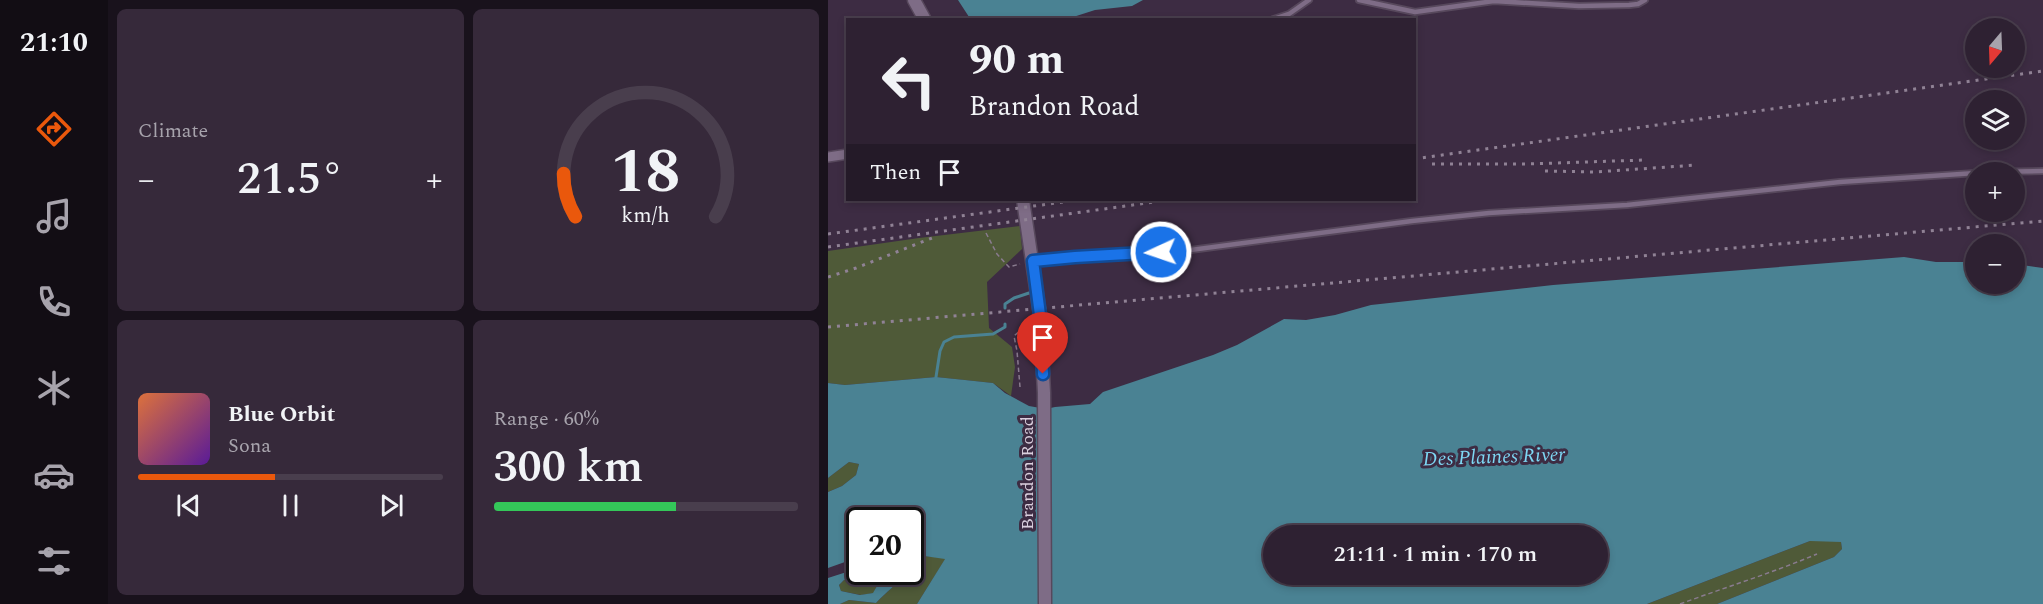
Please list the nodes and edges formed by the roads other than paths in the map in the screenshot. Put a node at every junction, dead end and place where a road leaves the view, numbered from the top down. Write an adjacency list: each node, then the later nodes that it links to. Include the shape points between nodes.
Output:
1 (914, 0): 5 (street)
2 (1309, 0): 6 (lane)
3 (1359, 0): 4 (lane, via 1415,12 1494,1 1579,6 1638,4)
4 (1644, 0)
5 (924, 18)
6 (1277, 18)
7 (846, 154): 8 (street)
8 (828, 157)
9 (2025, 171): 10 (lane)
10 (2043, 171)
11 (1965, 174): 13 (lane, via 1840,182 1627,205 1490,213 1183,251)
12 (1023, 201): 13 (street, Brandon Road)
13 (1033, 261): 14 (street, Brandon Road, via 1044,393)
14 (1045, 604)

